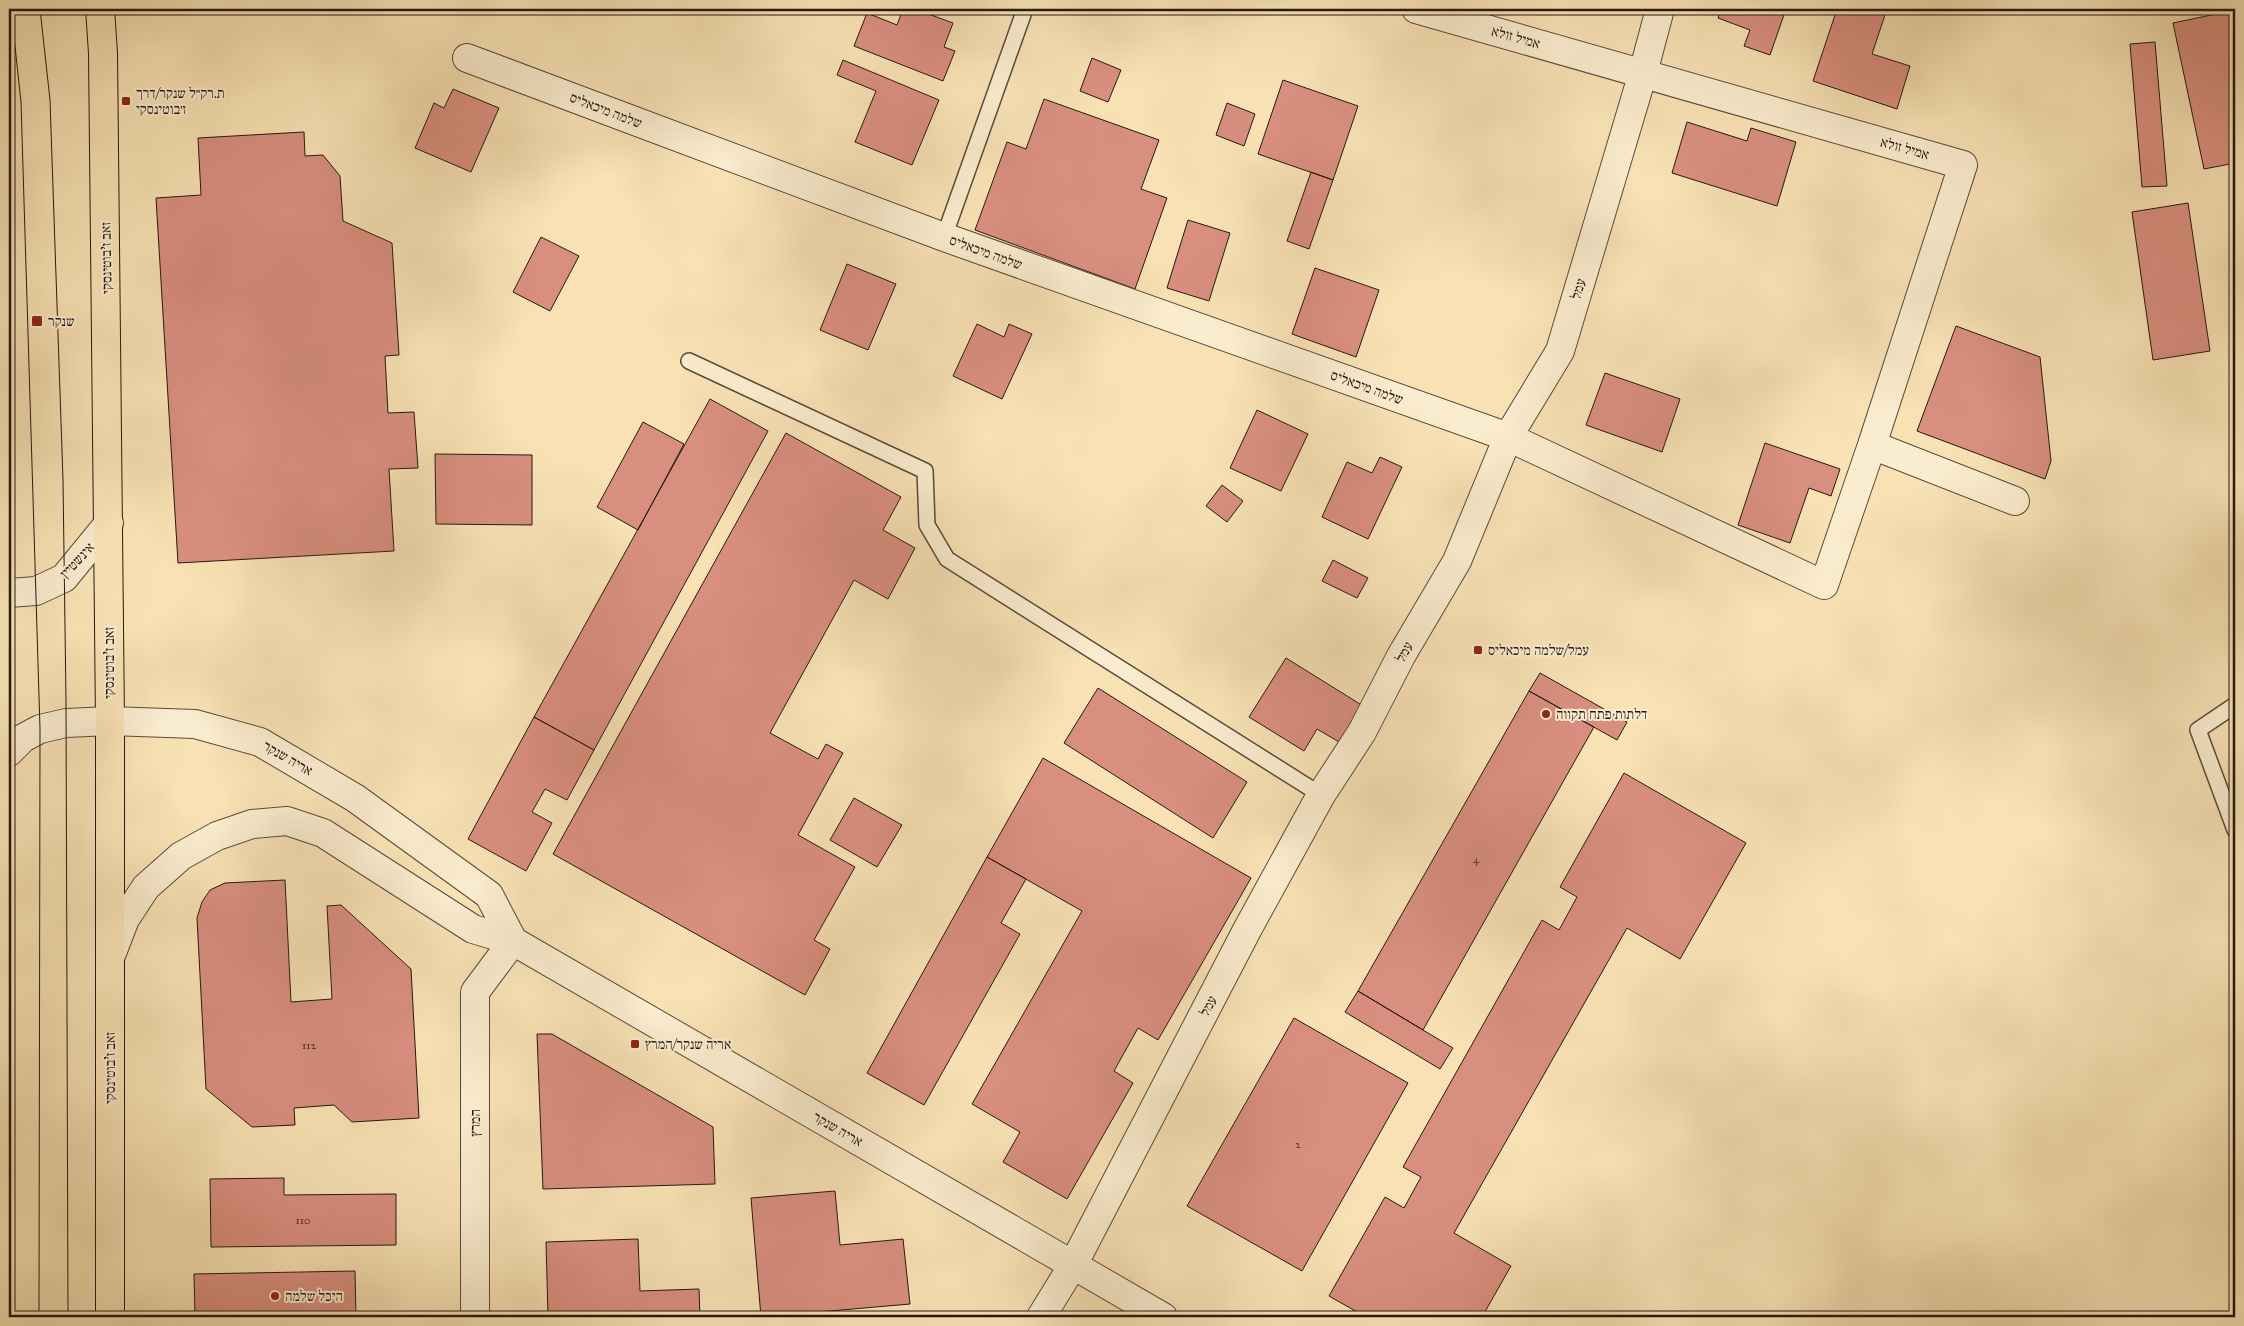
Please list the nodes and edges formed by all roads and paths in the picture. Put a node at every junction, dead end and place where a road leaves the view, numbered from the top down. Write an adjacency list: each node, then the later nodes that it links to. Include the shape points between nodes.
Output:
1 (100, 9): 12 (main road, זאב ז'בוטינסקי)
2 (1025, 9): 7 (lane)
3 (1416, 9): 6 (street, אמיל זולא)
4 (1660, 9): 6 (street, עמל)
5 (467, 58): 7 (street, שלמה מיכאליס)
6 (1643, 73): 9 (street, עמל, via 1560,351); 10 (street, אמיל זולא, via 1963,165)
7 (944, 237): 9 (street, שלמה מיכאליס)
8 (689, 361): 17 (lane, via 925,471 927,525 947,559)
9 (1508, 437): 10 (street, שלמה מיכאליס, via 1824,585); 17 (street, עמל, via 1457,561 1401,656 1362,732)
10 (1872, 445): 11 (street)
11 (2015, 501)
12 (108, 522): 13 (street, אינשטיין, via 64,578 36,591); 15 (main road, זאב ז'בוטינסקי)
13 (9, 593)
14 (2235, 705): 18 (lane, via 2198,730)
15 (110, 721): 16 (street, אריה שנקר, via 40,729 23,738); 19 (street, אריה שנקר, via 195,724 260,742 355,798 489,895); 20 (main road, זאב ז'בוטינסקי)
16 (9, 752)
17 (1321, 795): 21 (street, עמל)
18 (2235, 830)
19 (513, 941): 20 (street, אריה שנקר, via 473,928 323,833 287,821 252,824 217,836 181,856 146,887 125,919); 21 (street, אריה שנקר); 24 (street, המרץ, via 475,992)
20 (110, 960): 23 (main road, זאב ז'בוטינסקי)
21 (1073, 1265): 22 (street, אריה שנקר); 25 (street, עמל)
22 (1159, 1316)
23 (110, 1317)
24 (475, 1317)
25 (1040, 1317)

